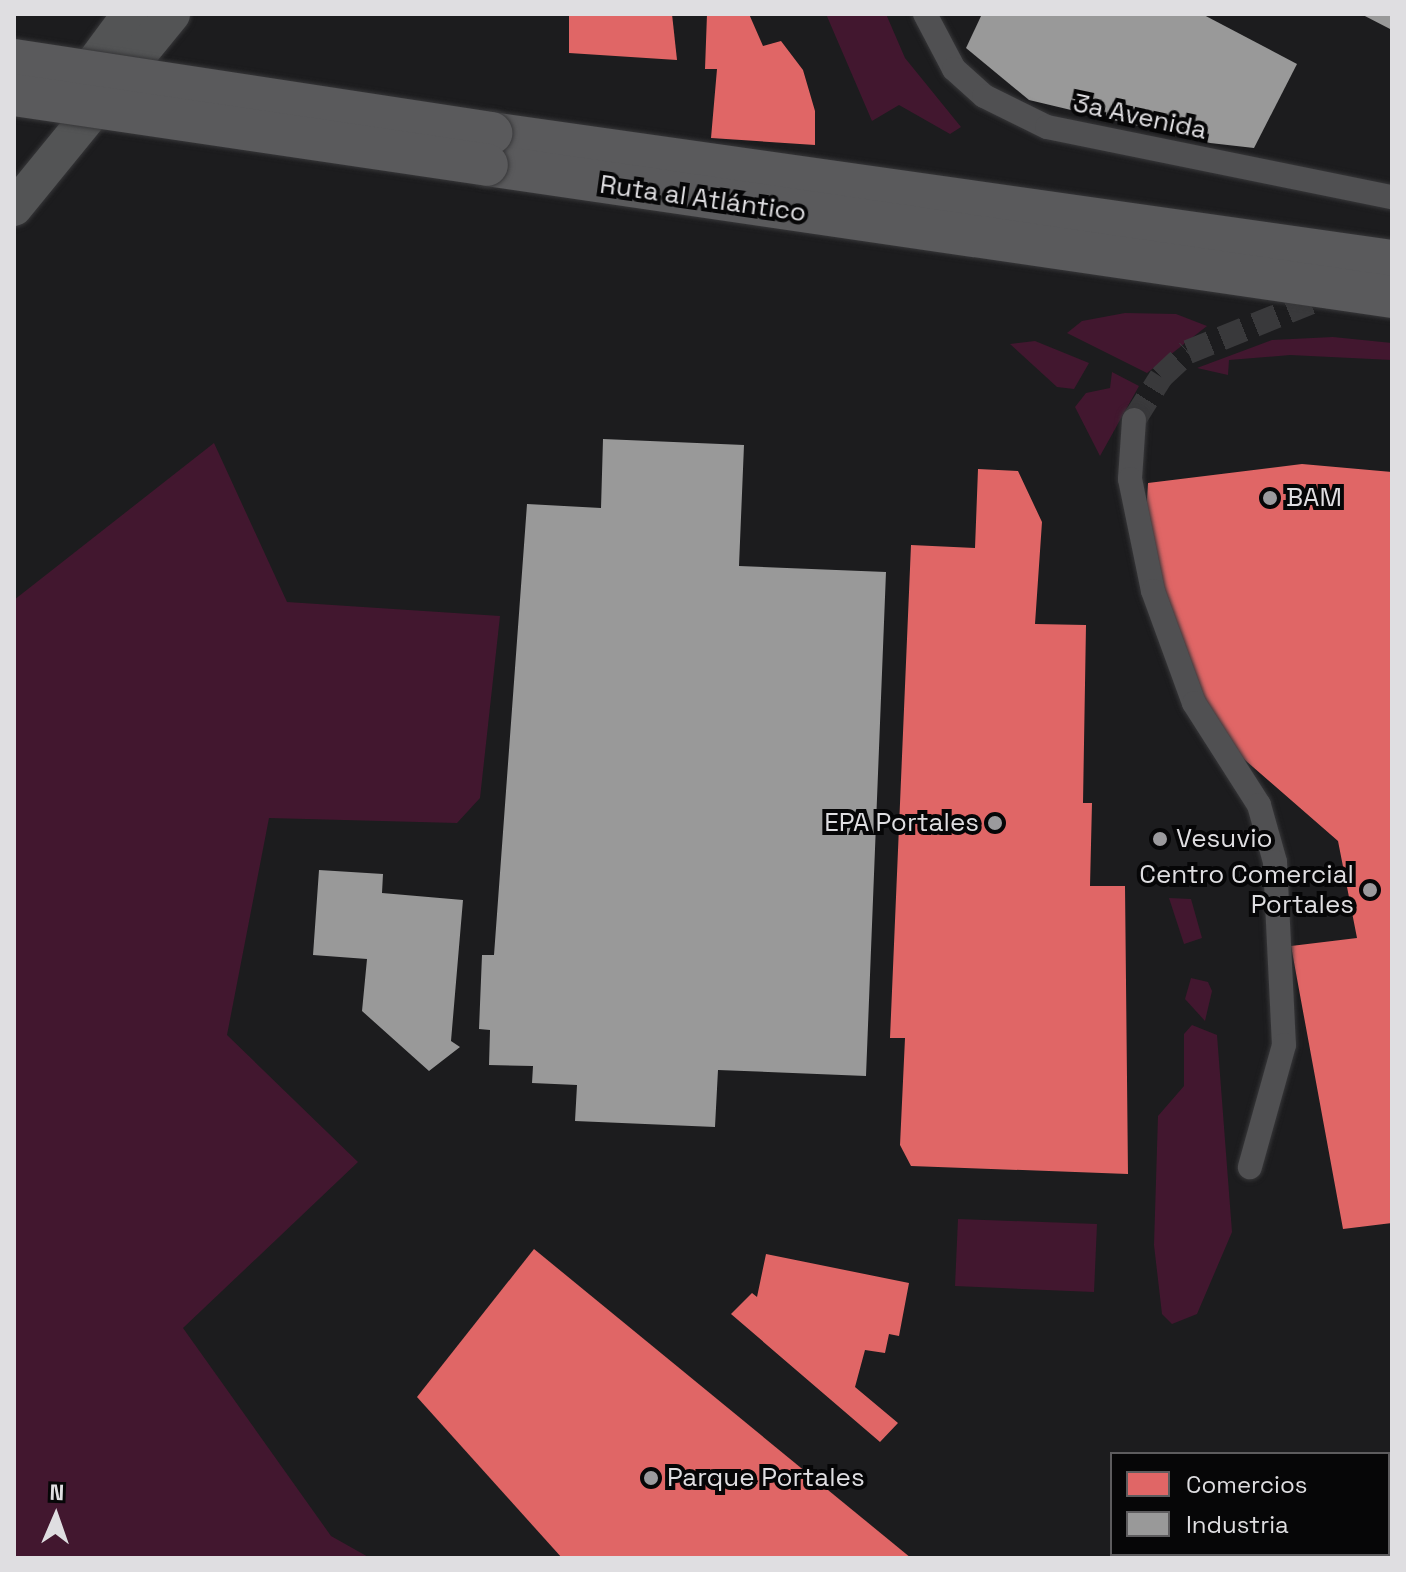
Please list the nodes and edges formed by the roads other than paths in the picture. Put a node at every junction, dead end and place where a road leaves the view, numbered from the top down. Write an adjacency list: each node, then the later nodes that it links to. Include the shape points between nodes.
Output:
1 (130, 14): 7 (main road)
2 (172, 14): 9 (main road)
3 (925, 14): 8 (street, 3a Avenida, via 954,69 984,96 1047,127)
4 (14, 60): 6 (highway, Ruta al Atlántico, bridge)
5 (14, 95): 6 (highway, Ruta al Atlántico, bridge)
6 (489, 149): 10 (highway, Ruta al Atlántico); 11 (highway, Ruta al Atlántico)
7 (14, 167)
8 (1392, 197)
9 (14, 208)
10 (1392, 261)
11 (1392, 297)
12 (1134, 420): 13 (street, via 1130,479 1153,591 1194,703 1259,805 1275,862 1284,1045)
13 (1250, 1167)

